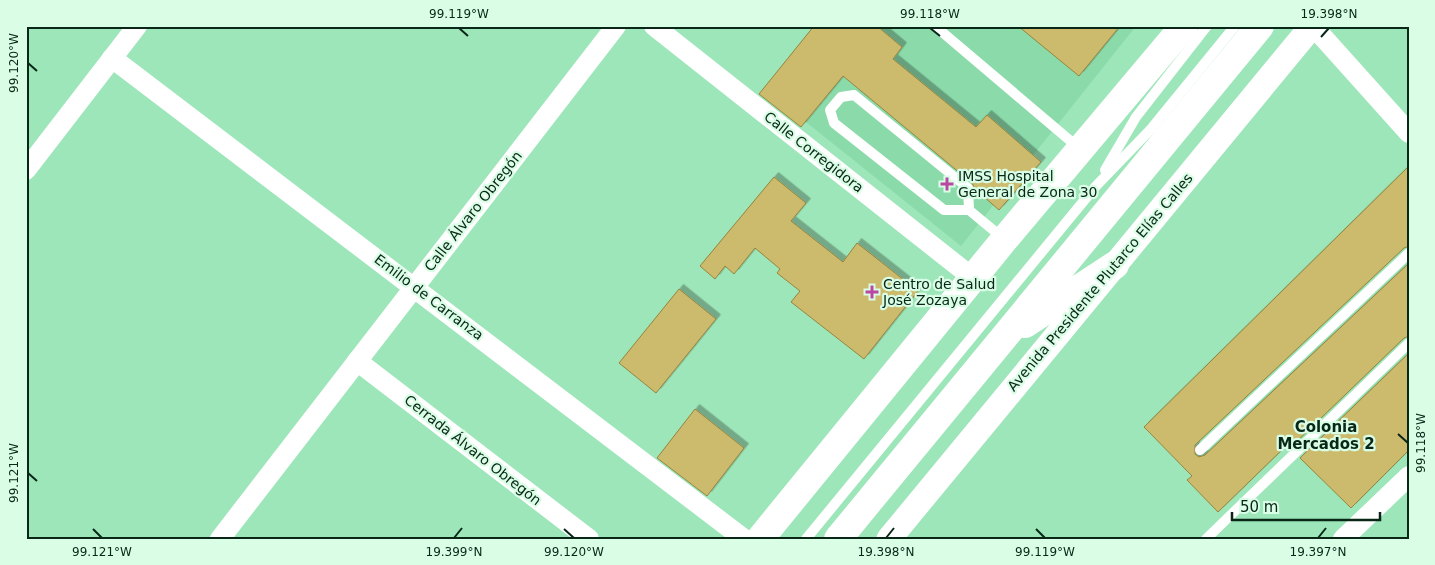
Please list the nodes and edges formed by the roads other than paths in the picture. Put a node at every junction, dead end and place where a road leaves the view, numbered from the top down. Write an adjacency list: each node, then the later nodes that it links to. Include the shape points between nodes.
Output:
1 (137, 26): 10 (street)
2 (616, 26): 20 (street, Calle Álvaro Obregón)
3 (654, 26): 19 (street, Calle Corregidora)
4 (935, 26): 12 (lane)
5 (1184, 26): 12 (main road)
6 (1207, 26): 14 (lane, via 1136,117)
7 (1235, 26): 14 (lane, via 1151,129)
8 (1260, 26): 21 (main road)
9 (1313, 26): 11 (street); 18 (street, Avenida Presidente Plutarco Elías Calles)
10 (112, 58): 13 (street); 20 (street, Emilio de Carranza)
11 (1409, 133)
12 (1080, 150): 16 (main road)
13 (26, 170)
14 (1096, 186): 30 (lane)
15 (969, 210): 15 (lane, via 944,210 834,123 830,110 840,97 854,95 968,188); 16 (lane)
16 (1004, 240): 19 (main road)
17 (1409, 253): 24 (lane)
18 (1115, 264): 21 (main road); 32 (street, Avenida Presidente Plutarco Elías Calles)
19 (973, 278): 29 (main road)
20 (415, 287): 23 (street, Calle Álvaro Obregón); 28 (street, Emilio de Carranza)
21 (1000, 340): 31 (main road)
22 (1409, 342): 33 (lane)
23 (358, 361): 26 (street, Calle Álvaro Obregón); 27 (street, Cerrada Álvaro Obregón)
24 (1200, 450)
25 (1409, 476): 34 (street)
26 (220, 539)
27 (589, 539)
28 (744, 539)
29 (760, 539)
30 (806, 539)
31 (838, 539)
32 (889, 539)
33 (1206, 539)
34 (1343, 539)

